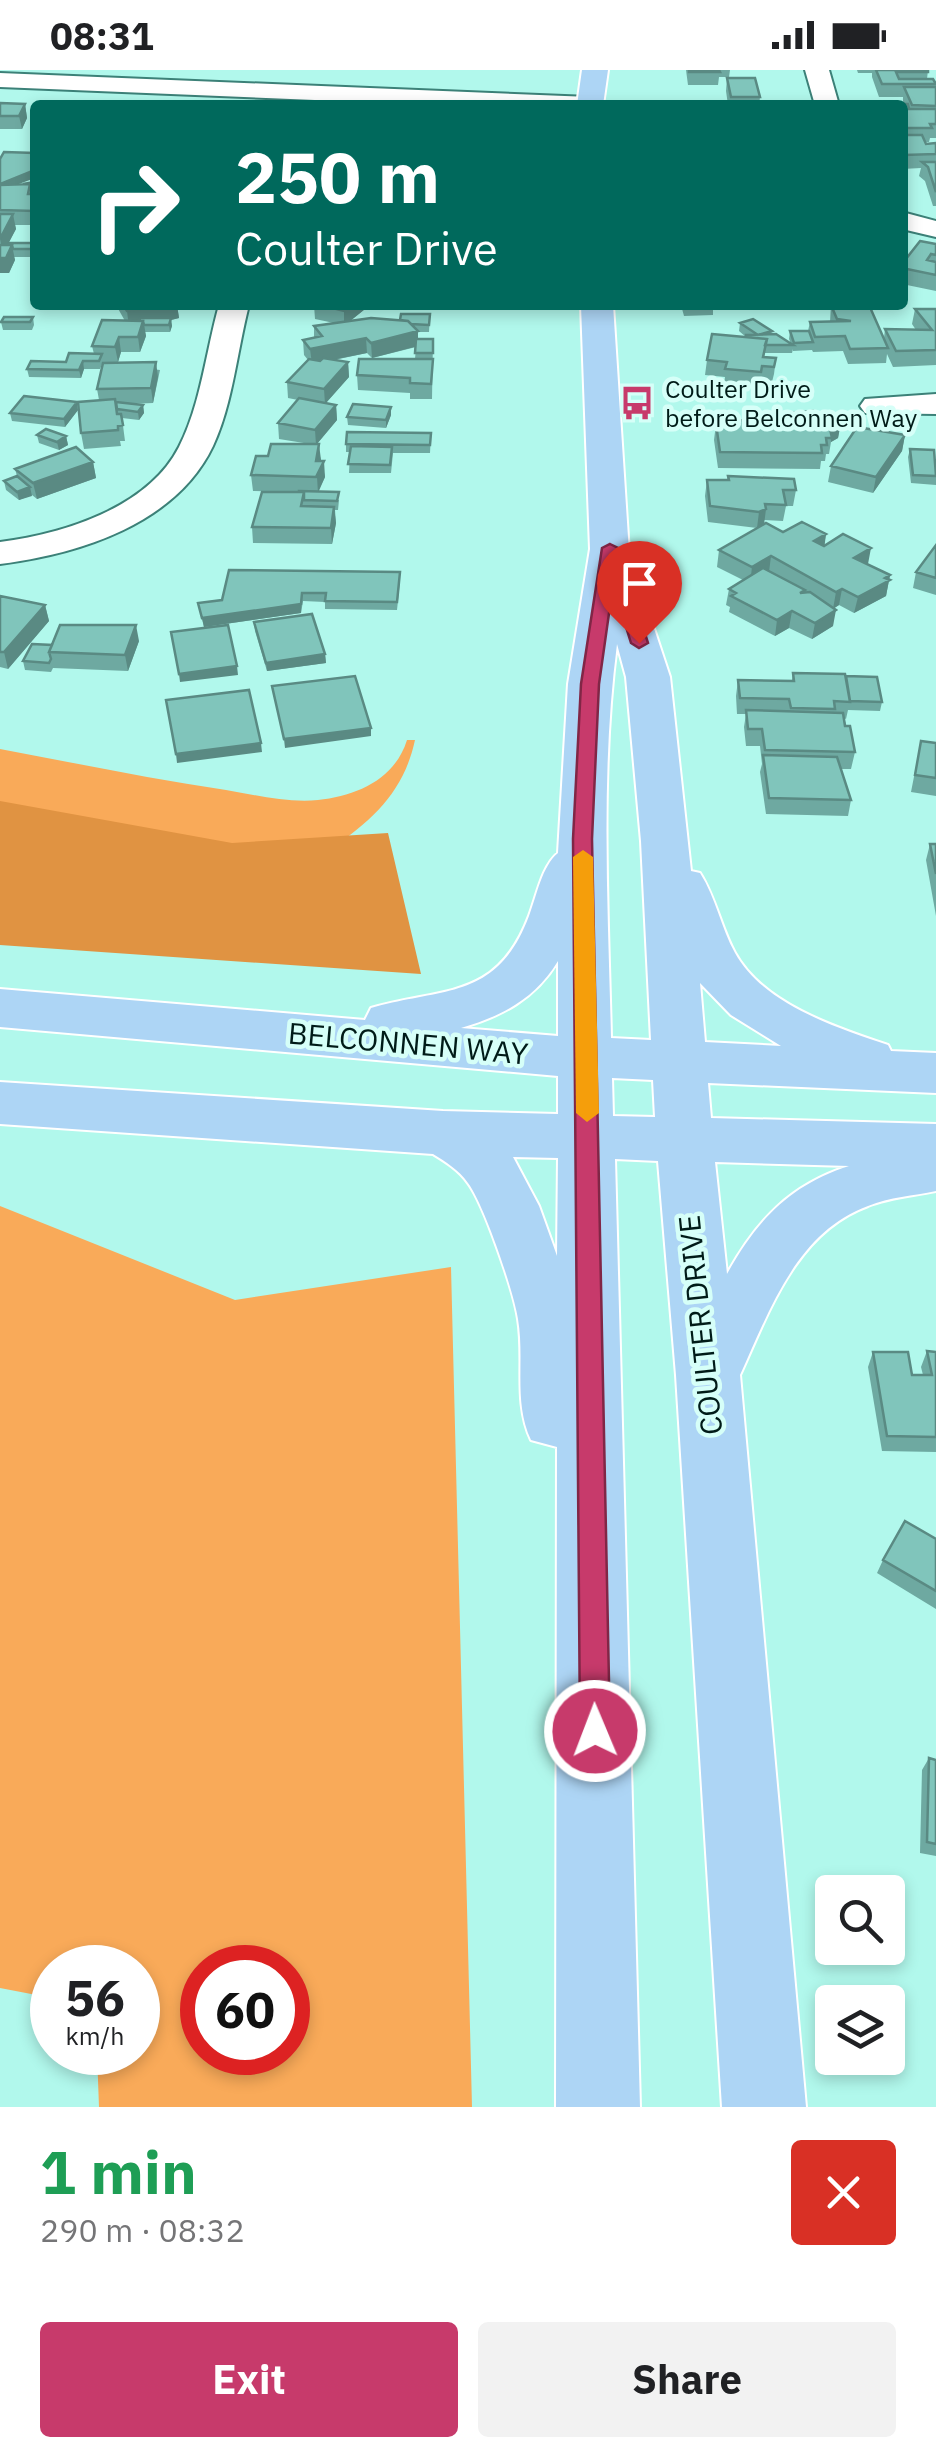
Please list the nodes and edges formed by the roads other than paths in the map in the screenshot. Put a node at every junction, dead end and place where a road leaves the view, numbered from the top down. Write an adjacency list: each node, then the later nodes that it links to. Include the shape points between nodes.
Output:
1 (818, 70): 5 (street)
2 (0, 80): 4 (street)
3 (592, 93): 4 (street)
4 (289, 98)
5 (826, 100)
6 (908, 222): 7 (street)
7 (936, 229)
8 (233, 310): 13 (street, via 195,448 176,476 102,526)
9 (597, 310): 12 (main road, COULTER DRIVE)
10 (936, 404): 11 (street)
11 (876, 406)
12 (610, 548): 14 (main road, COULTER DRIVE, via 590,684); 15 (main road, COULTER DRIVE, via 648,677)
13 (0, 553)
14 (582, 839): 17 (main road, via 535,957 516,979 470,1007 379,1023); 18 (main road, COULTER DRIVE)
15 (664, 841): 19 (main road, COULTER DRIVE); 20 (main road, via 717,968 744,997 815,1038)
16 (0, 1008): 17 (main road, BELCONNEN WAY)
17 (112, 1019): 18 (main road, BELCONNEN WAY)
18 (585, 1058): 19 (main road, BELCONNEN WAY); 23 (main road, COULTER DRIVE)
19 (680, 1063): 20 (main road, BELCONNEN WAY); 24 (main road, COULTER DRIVE)
20 (925, 1073)
21 (0, 1104): 22 (main road)
22 (443, 1132): 23 (main road); 28 (main road, via 490,1168 549,1318 560,1837)
23 (588, 1138): 24 (main road); 28 (main road, COULTER DRIVE)
24 (684, 1140): 25 (main road); 27 (main road, COULTER DRIVE)
25 (936, 1146)
26 (936, 1168): 27 (main road, via 840,1190 797,1218 765,1259)
27 (708, 1375): 29 (main road, COULTER DRIVE)
28 (599, 2096)
29 (764, 2107)

